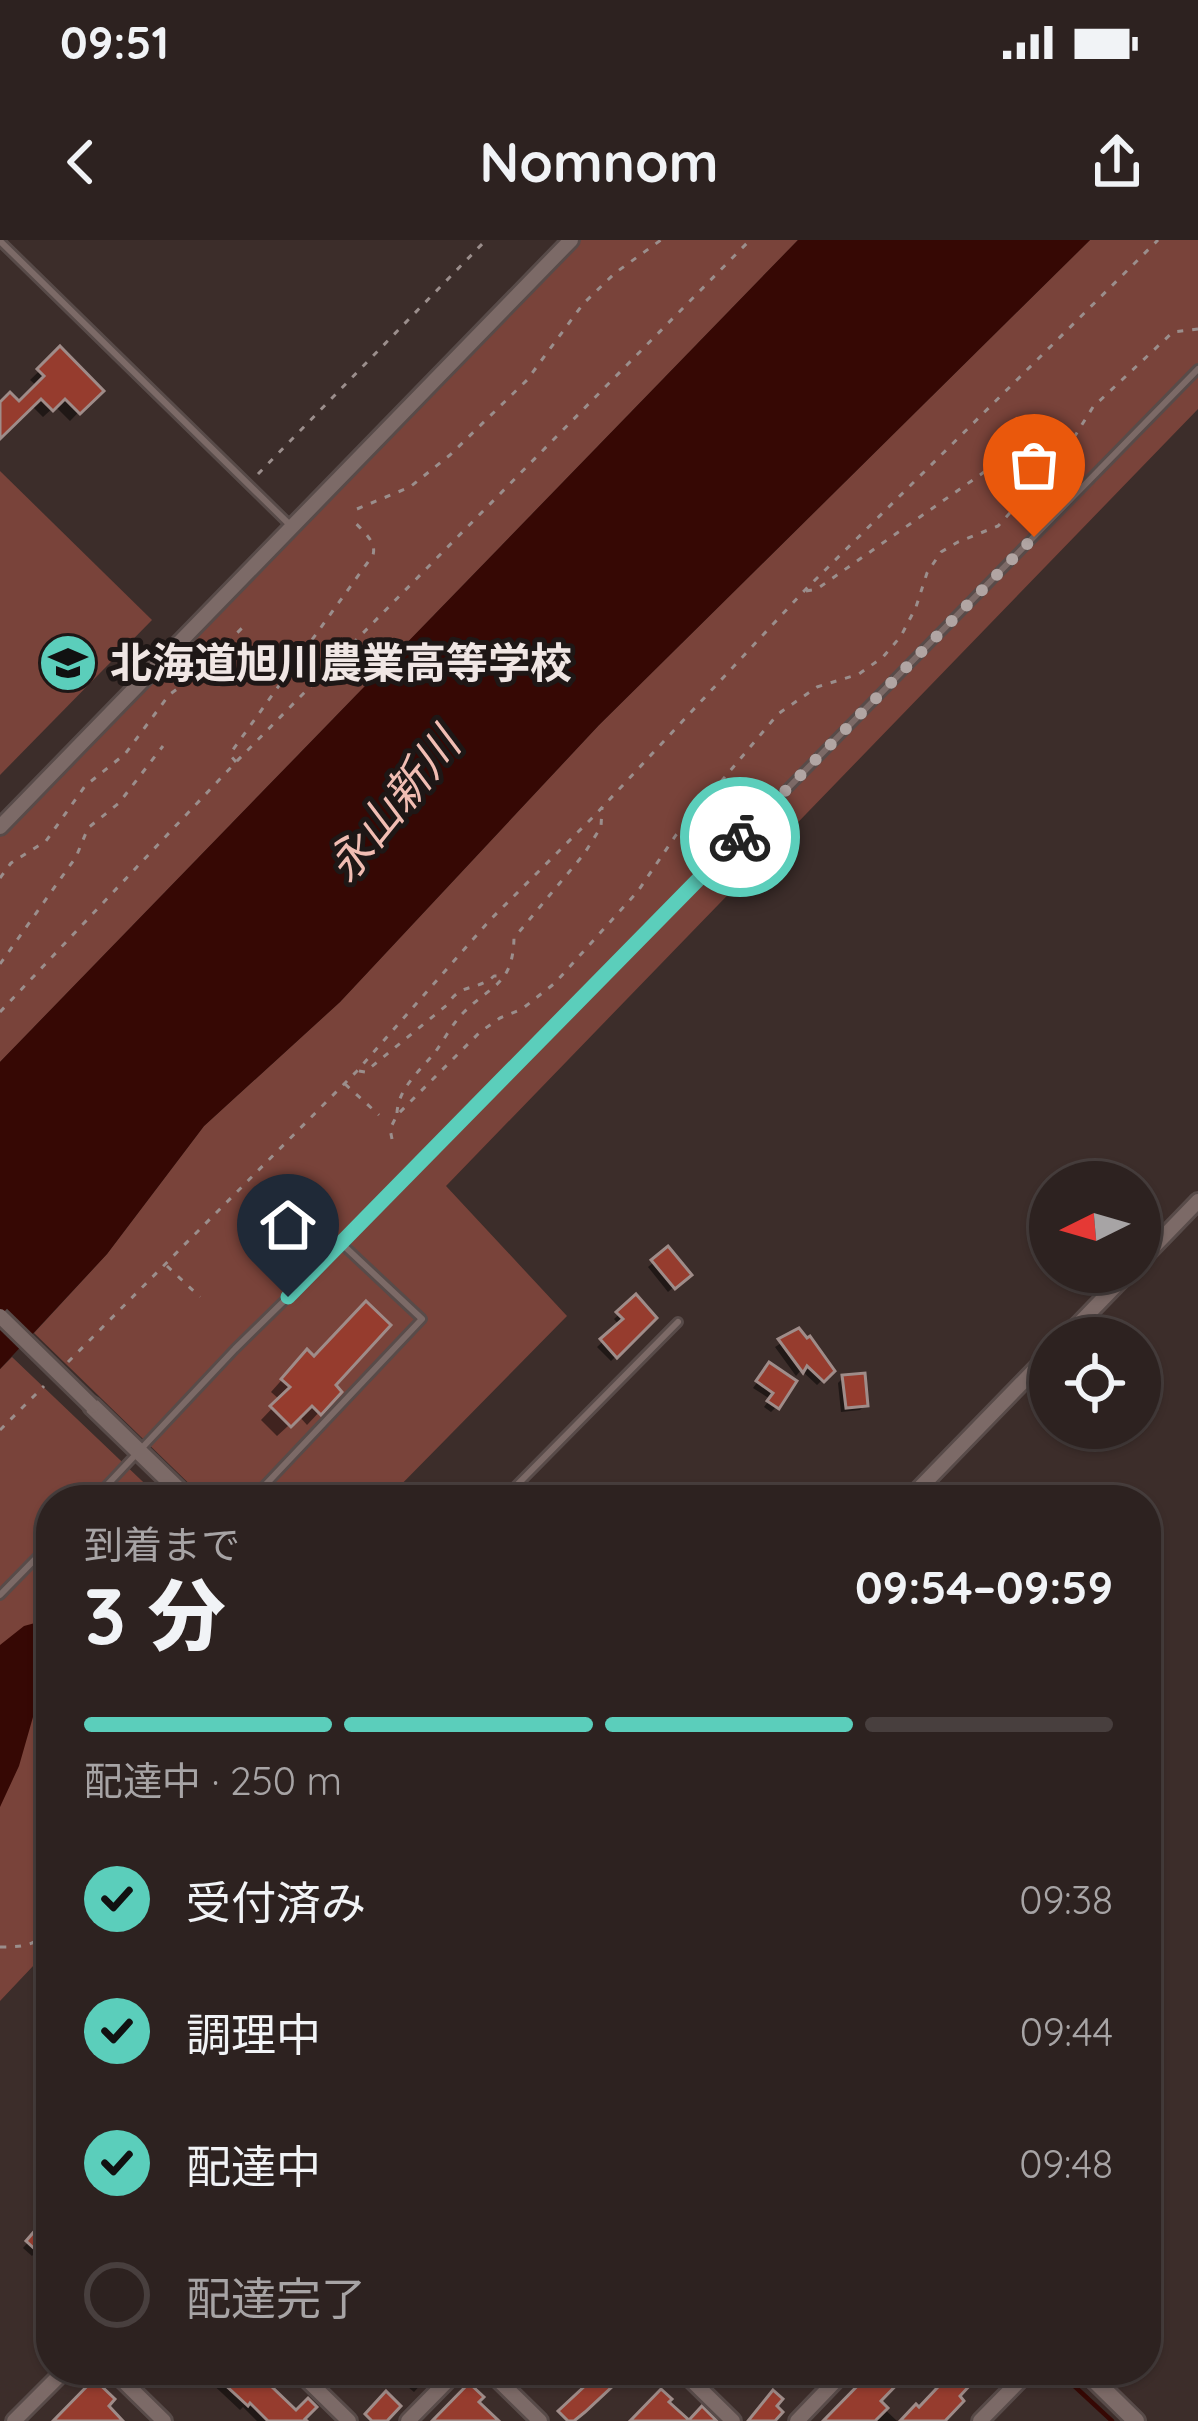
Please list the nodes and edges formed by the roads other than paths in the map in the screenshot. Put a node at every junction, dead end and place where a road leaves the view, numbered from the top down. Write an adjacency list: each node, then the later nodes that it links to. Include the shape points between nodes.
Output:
1 (571, 240): 4 (street)
2 (0, 241): 4 (lane)
3 (1198, 369): 8 (lane)
4 (292, 527): 5 (street)
5 (0, 827)
6 (1198, 1201): 7 (street)
7 (1161, 1239)
8 (342, 1244): 15 (lane); 18 (lane, via 422,1319)
9 (1109, 1293): 11 (street)
10 (0, 1316): 14 (street, bridge)
11 (1086, 1317)
12 (678, 1322): 19 (lane)
13 (1029, 1376): 20 (street)
14 (92, 1406): 15 (street)
15 (139, 1451): 16 (lane); 17 (street)
16 (107, 1485)
17 (174, 1485)
18 (265, 1485)
19 (517, 1485)
20 (923, 1485)
21 (36, 1558): 22 (lane)
22 (0, 1594)
23 (50, 2385): 32 (street)
24 (127, 2385): 33 (street)
25 (312, 2385): 34 (street)
26 (443, 2385): 35 (street)
27 (503, 2385): 36 (street)
28 (696, 2385): 37 (street)
29 (831, 2385): 38 (street)
30 (1015, 2385): 39 (street)
31 (1099, 2385): 40 (street)
32 (14, 2421)
33 (164, 2421)
34 (349, 2421)
35 (408, 2421)
36 (540, 2421)
37 (733, 2421)
38 (796, 2421)
39 (980, 2421)
40 (1136, 2421)

